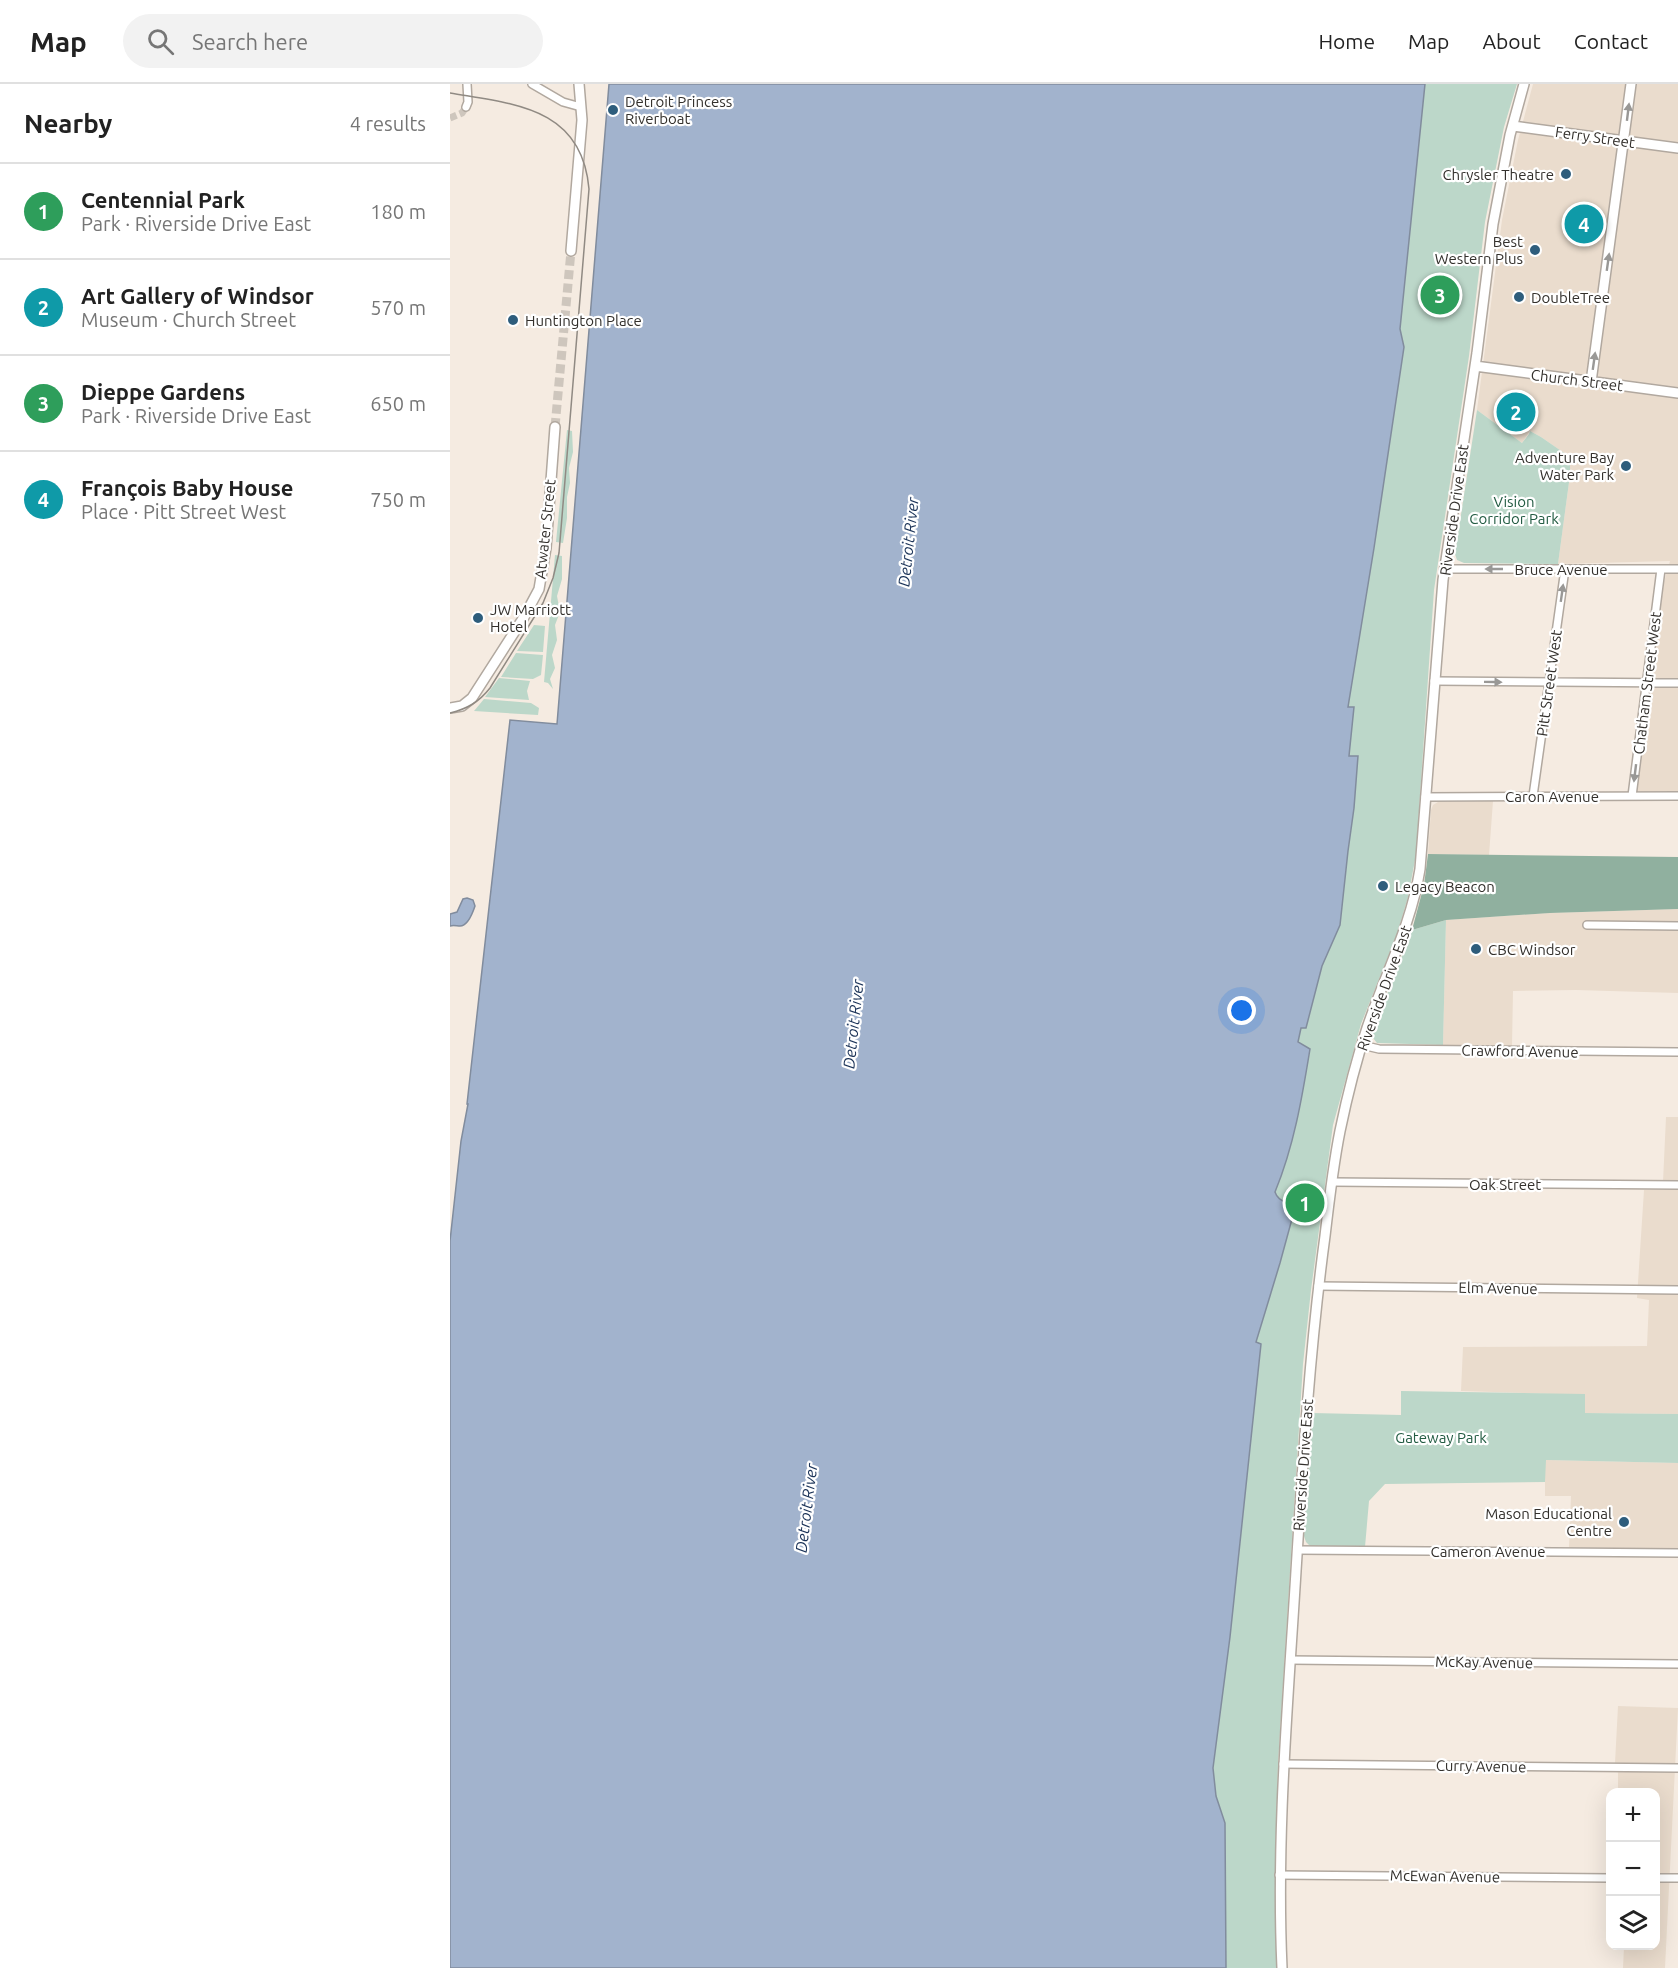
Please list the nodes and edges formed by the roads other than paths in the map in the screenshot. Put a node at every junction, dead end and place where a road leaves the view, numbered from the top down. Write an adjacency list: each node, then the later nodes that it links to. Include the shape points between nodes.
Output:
1 (467, 84): 6 (street)
2 (532, 84): 7 (street, via 563,102)
3 (579, 84): 7 (main road)
4 (1524, 84): 8 (main road, Riverside Drive East)
5 (1631, 84): 9 (main road, one-way to 5)
6 (466, 107)
7 (581, 107): 11 (main road)
8 (1513, 126): 9 (main road, Ferry Street); 12 (main road, Riverside Drive East, via 1493,224)
9 (1624, 141): 10 (main road, Ferry Street); 13 (main road, one-way to 9)
10 (1678, 148)
11 (571, 251)
12 (1475, 366): 13 (main road, Church Street); 16 (main road, Riverside Drive East)
13 (1592, 382): 14 (main road, Church Street)
14 (1678, 393)
15 (555, 427): 24 (main road, Atwater Street, via 539,589 472,698)
16 (1445, 569): 17 (street, Bruce Avenue, one-way to 16); 20 (main road, Riverside Drive East)
17 (1565, 569): 18 (street, Bruce Avenue); 21 (street, Pitt Street West, one-way to 17)
18 (1661, 569): 19 (street, Bruce Avenue); 22 (street, Chatham Street West)
19 (1678, 569)
20 (1434, 681): 21 (street, one-way to 21); 28 (main road, Riverside Drive East)
21 (1549, 682): 22 (street); 25 (street, Pitt Street West)
22 (1647, 683): 23 (street); 26 (street, Chatham Street West, one-way to 26)
23 (1678, 683)
24 (451, 708)
25 (1533, 796): 26 (street, Caron Avenue); 28 (street, Caron Avenue)
26 (1632, 796): 27 (street, Caron Avenue)
27 (1678, 796)
28 (1425, 797): 31 (main road, Riverside Drive East, via 1416,895)
29 (1587, 925): 30 (street)
30 (1678, 926)
31 (1362, 1045): 32 (street, Crawford Avenue, via 1379,1049); 33 (main road, Riverside Drive East, via 1345,1107)
32 (1678, 1052)
33 (1332, 1182): 34 (street, Oak Street); 35 (main road, Riverside Drive East)
34 (1678, 1185)
35 (1318, 1286): 36 (street, Elm Avenue); 37 (main road, Riverside Drive East)
36 (1678, 1290)
37 (1297, 1550): 38 (street, Cameron Avenue); 39 (main road, Riverside Drive East)
38 (1678, 1553)
39 (1290, 1660): 40 (street, McKay Avenue); 41 (main road, Riverside Drive East)
40 (1678, 1664)
41 (1283, 1764): 42 (street, Curry Avenue); 43 (main road, Riverside Drive East)
42 (1678, 1768)
43 (1279, 1875): 44 (street, McEwan Avenue); 47 (main road, Riverside Drive East)
44 (1606, 1878)
45 (1660, 1878): 46 (street)
46 (1678, 1878)
47 (1282, 1968)

